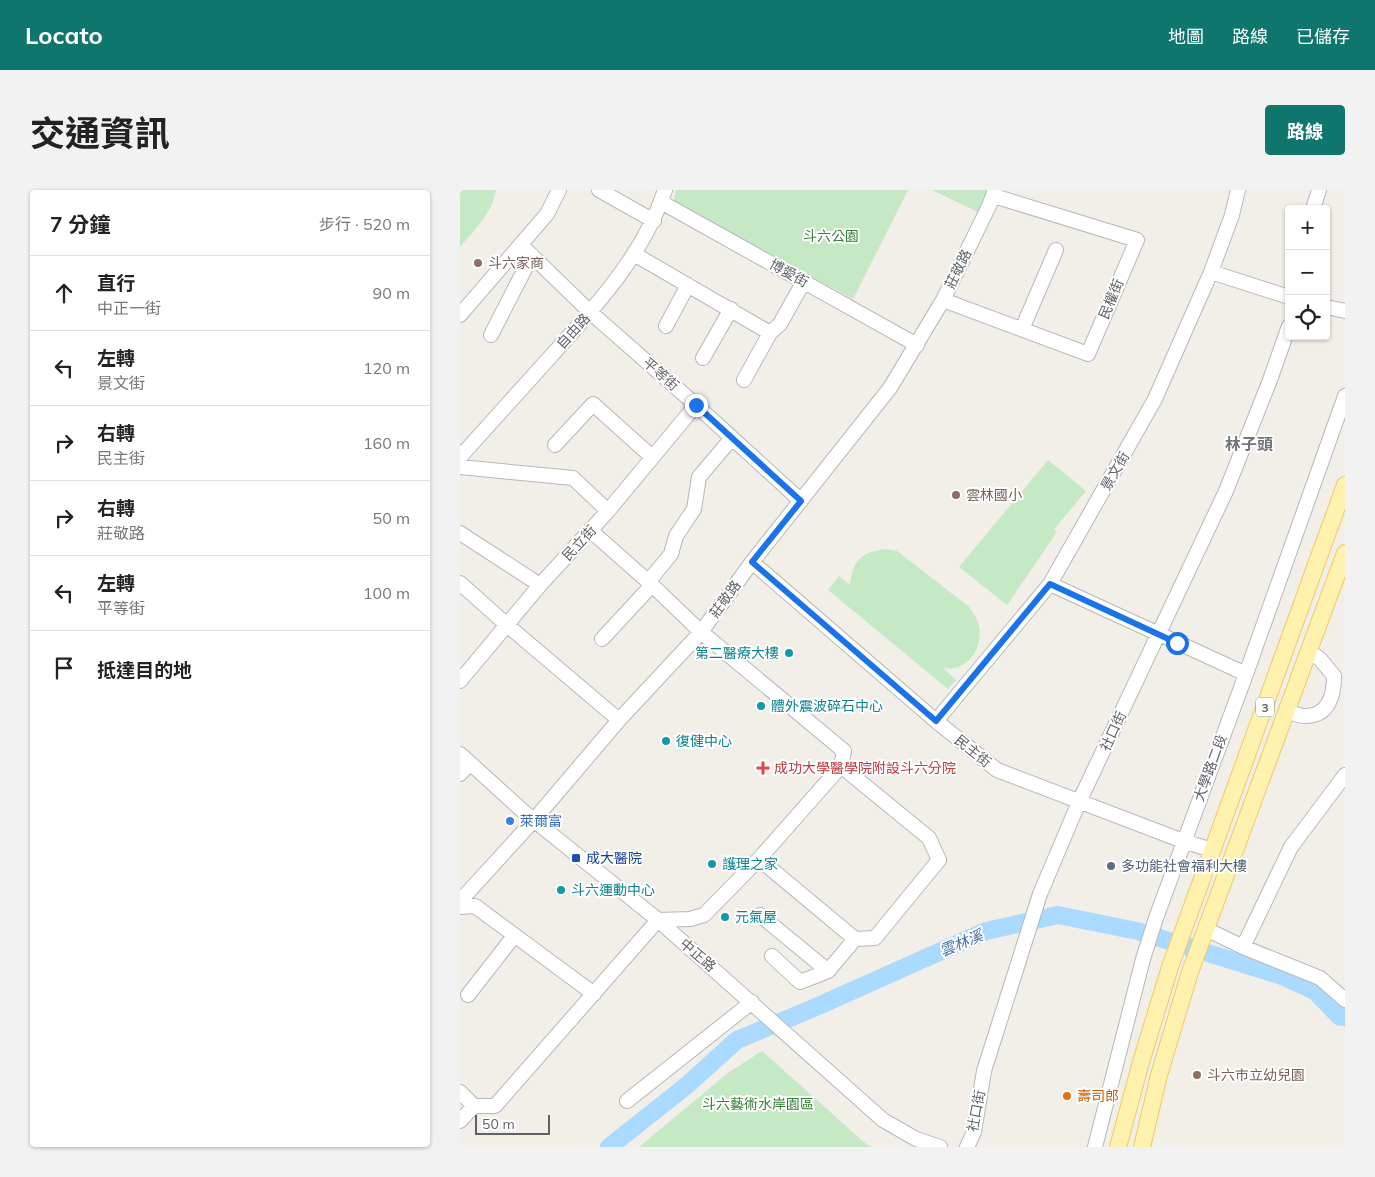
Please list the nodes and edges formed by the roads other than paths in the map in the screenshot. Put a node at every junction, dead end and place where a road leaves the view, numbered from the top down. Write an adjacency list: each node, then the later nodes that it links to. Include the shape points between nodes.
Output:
1 (559, 190): 9 (street, via 548,214)
2 (599, 190): 8 (street)
3 (1238, 190): 13 (street, 景文街)
4 (1318, 190): 7 (street)
5 (995, 193): 17 (street, 莊敬路); 24 (street, 民權街, via 1137,240 1088,354)
6 (663, 196): 8 (street, 自由路); 14 (street, 博愛街)
7 (1315, 205)
8 (654, 221): 11 (street, 自由路)
9 (521, 245): 12 (street, 平等街); 22 (street)
10 (1056, 250): 24 (street)
11 (634, 254): 15 (street); 21 (street, 自由路)
12 (532, 255): 21 (street, 平等街); 26 (street)
13 (1211, 272): 16 (street); 47 (street, 景文街, via 1155,400)
14 (804, 281): 25 (street, via 780,324); 28 (street, 博愛街)
15 (688, 285): 19 (street); 23 (street)
16 (1286, 295)
17 (943, 300): 24 (street, 民權街); 28 (street, 莊敬路)
18 (1330, 308): 20 (street)
19 (731, 309): 25 (street); 29 (street)
20 (1345, 311)
21 (590, 312): 32 (street, 平等街); 35 (street, 自由路)
22 (460, 315)
23 (666, 326)
24 (1022, 329)
25 (770, 333): 30 (street)
26 (491, 335)
27 (1285, 337): 51 (street, 社口街, via 1226,491)
28 (917, 345): 39 (street, 莊敬路, via 890,388)
29 (703, 358)
30 (744, 380)
31 (1345, 396): 54 (street, 大學路二段)
32 (696, 405): 33 (street, 平等街); 36 (street, 民立街)
33 (732, 438): 39 (street, 平等街); 46 (street, via 699,477 694,509 676,536 671,554)
34 (555, 445): 36 (street, via 592,404)
35 (460, 457)
36 (652, 457): 40 (street, 民立街)
37 (460, 467): 40 (street, via 573,478)
38 (1345, 485): 59 (main road, 3)
39 (801, 501): 44 (street, 莊敬路)
40 (608, 511): 41 (street, 民立街)
41 (591, 531): 46 (street); 48 (street, 民立街)
42 (460, 533): 48 (street)
43 (1345, 553): 53 (main road, 3)
44 (752, 562): 50 (street, 莊敬路); 58 (street, 民主街)
45 (460, 583): 49 (street)
46 (650, 584): 50 (street); 52 (street)
47 (1050, 584): 51 (street); 58 (street, 景文街)
48 (540, 585): 49 (street, 民立街)
49 (507, 625): 55 (street, 民立街); 57 (street)
50 (701, 632): 57 (street, 莊敬路); 62 (street, via 844,751)
51 (1158, 634): 54 (street); 65 (street, 社口街)
52 (602, 638)
53 (1310, 652): 56 (main road, 3); 56 (street, via 1334,676 1332,698 1320,714 1305,717)
54 (1246, 674): 67 (street, 大學路二段)
55 (460, 681)
56 (1288, 711): 60 (main road, 3)
57 (619, 720): 66 (street, 莊敬路)
58 (936, 721): 65 (street, 民主街, via 997,770)
59 (1256, 731): 60 (main road); 68 (main road, 3)
60 (1277, 740): 74 (main road, 3)
61 (465, 759): 63 (street); 66 (street, 中正路)
62 (842, 766): 69 (street); 76 (street, via 929,838 939,860 875,938)
63 (460, 774)
64 (1345, 775): 77 (street, via 1291,847)
65 (1080, 802): 67 (street, 民主街); 89 (street, 社口街, via 1040,894 1023,944 984,1070 974,1132)
66 (534, 820): 70 (street, 莊敬路); 73 (street, 中正路)
67 (1183, 841): 68 (street, 民主街); 90 (street, 大學路二段, via 1143,960)
68 (1212, 850): 91 (main road, 3, via 1170,967)
69 (759, 859): 73 (street, via 704,915); 76 (street)
70 (460, 901)
71 (460, 907): 75 (street, via 475,906)
72 (760, 915): 79 (street)
73 (658, 920): 80 (street); 83 (street, 中正路)
74 (1205, 932): 77 (street); 92 (main road, 3, via 1159,1075)
75 (514, 936): 80 (street); 81 (street)
76 (855, 939): 79 (street)
77 (1243, 947): 82 (street, via 1320,978)
78 (772, 956): 79 (street, via 800,982)
79 (828, 971)
80 (594, 994): 86 (street, via 495,1106)
81 (468, 995)
82 (1345, 1000)
83 (757, 1007): 85 (street); 88 (street, 中正路, via 883,1120 916,1139)
84 (460, 1092): 86 (street)
85 (627, 1101)
86 (474, 1106): 87 (street)
87 (460, 1120)
88 (940, 1147)
89 (967, 1147)
90 (1095, 1147)
91 (1118, 1147)
92 (1142, 1147)

